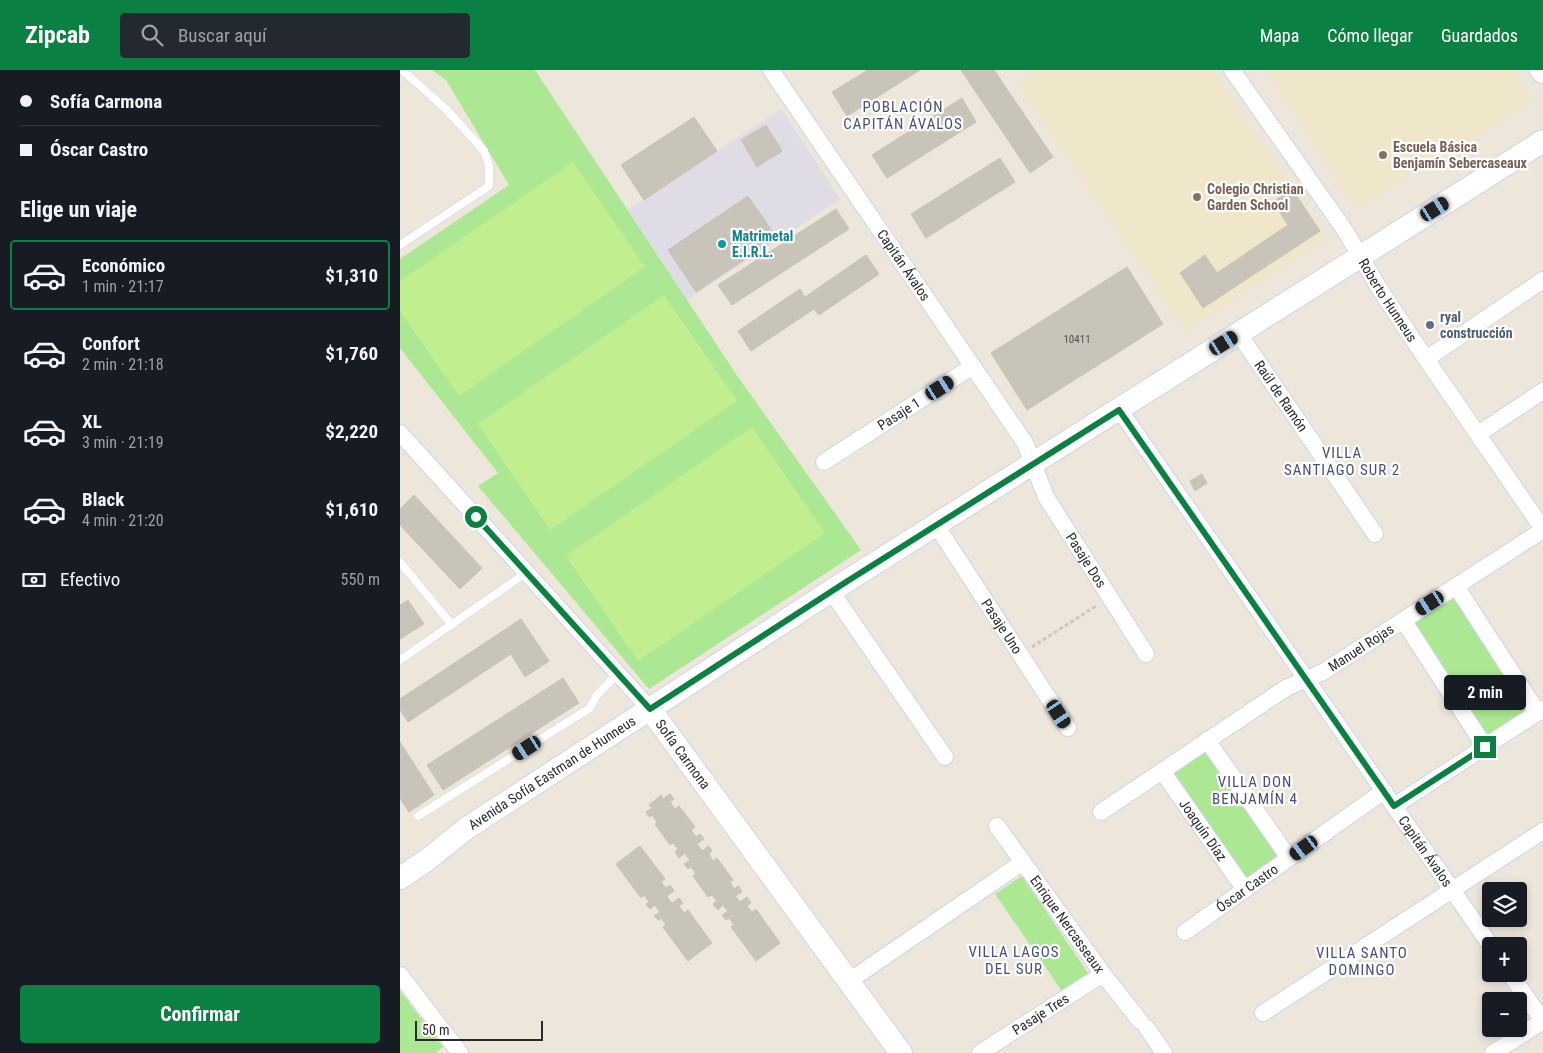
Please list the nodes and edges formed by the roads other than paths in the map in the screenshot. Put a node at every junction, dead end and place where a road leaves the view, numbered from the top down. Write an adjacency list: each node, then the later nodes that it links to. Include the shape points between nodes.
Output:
1 (402, 70): 5 (lane, via 447,110 484,151 489,165 490,186)
2 (771, 70): 10 (street, Capitán Ávalos)
3 (1232, 70): 6 (street, Roberto Hunneus)
4 (1543, 141): 6 (street, Avenida Sofía Eastman de Hunneus)
5 (400, 245)
6 (1360, 256): 8 (street, Avenida Sofía Eastman de Hunneus); 9 (street, Roberto Hunneus)
7 (1543, 280): 9 (street)
8 (1239, 334): 12 (street, Avenida Sofía Eastman de Hunneus); 20 (street, Raúl de Ramón)
9 (1426, 359): 14 (street, Roberto Hunneus)
10 (973, 366): 15 (street, Pasaje 1); 16 (street, Capitán Ávalos, via 1025,444)
11 (1543, 391): 14 (street)
12 (1119, 410): 16 (street, Avenida Sofía Eastman de Hunneus); 30 (street, Capitán Ávalos)
13 (400, 433): 22 (street, Sofía Carmona)
14 (1478, 434): 17 (street, Roberto Hunneus)
15 (824, 462)
16 (1033, 463): 18 (street, Avenida Sofía Eastman de Hunneus); 27 (street, Pasaje Dos, via 1046,497)
17 (1537, 509): 19 (street, Roberto Hunneus)
18 (936, 525): 24 (street, Avenida Sofía Eastman de Hunneus); 33 (street, Pasaje Uno)
19 (1543, 529): 23 (street, Manuel Rojas)
20 (1375, 534)
21 (400, 562): 26 (lane)
22 (526, 573): 26 (lane); 29 (street, Sofía Carmona)
23 (1456, 586): 25 (street, Manuel Rojas); 32 (street)
24 (832, 592): 31 (street, Avenida Sofía Eastman de Hunneus); 36 (street)
25 (1403, 620): 30 (street, Manuel Rojas, via 1323,672); 35 (street)
26 (452, 625): 28 (lane)
27 (1146, 654)
28 (400, 660)
29 (618, 674): 31 (street, Sofía Carmona); 41 (lane, via 597,695 590,708)
30 (1306, 679): 34 (street, Manuel Rojas, via 1286,688); 38 (street, Capitán Ávalos)
31 (650, 709): 46 (street, Avenida Sofía Eastman de Hunneus, via 467,828); 53 (street, Sofía Carmona)
32 (1540, 711): 35 (street)
33 (1068, 728)
34 (1207, 740): 37 (street, Manuel Rojas); 44 (street)
35 (1485, 747): 39 (street)
36 (945, 757)
37 (1162, 771): 40 (street, Manuel Rojas); 47 (street, Joaquín Díaz)
38 (1384, 791): 39 (street, Capitán Ávalos); 44 (street, Óscar Castro)
39 (1394, 806): 48 (street, Capitán Ávalos)
40 (1101, 812)
41 (418, 816)
42 (997, 826): 45 (street, Enrique Nercasseaux)
43 (1541, 837): 48 (street)
44 (1289, 858): 47 (street, Óscar Castro)
45 (1023, 862): 51 (street, Enrique Nercasseaux); 53 (street)
46 (400, 878)
47 (1245, 890): 49 (street, Óscar Castro)
48 (1452, 890): 50 (street, Capitán Ávalos); 55 (street)
49 (1185, 932)
50 (1485, 937)
51 (1103, 974): 59 (street, Pasaje Tres); 60 (street, Enrique Nercasseaux)
52 (400, 975): 57 (street)
53 (849, 981): 58 (street, Sofía Carmona)
54 (1516, 982): 56 (street)
55 (1263, 1012)
56 (1543, 1021): 61 (street)
57 (460, 1053)
58 (901, 1053)
59 (980, 1053)
60 (1164, 1053)
61 (1493, 1053)

